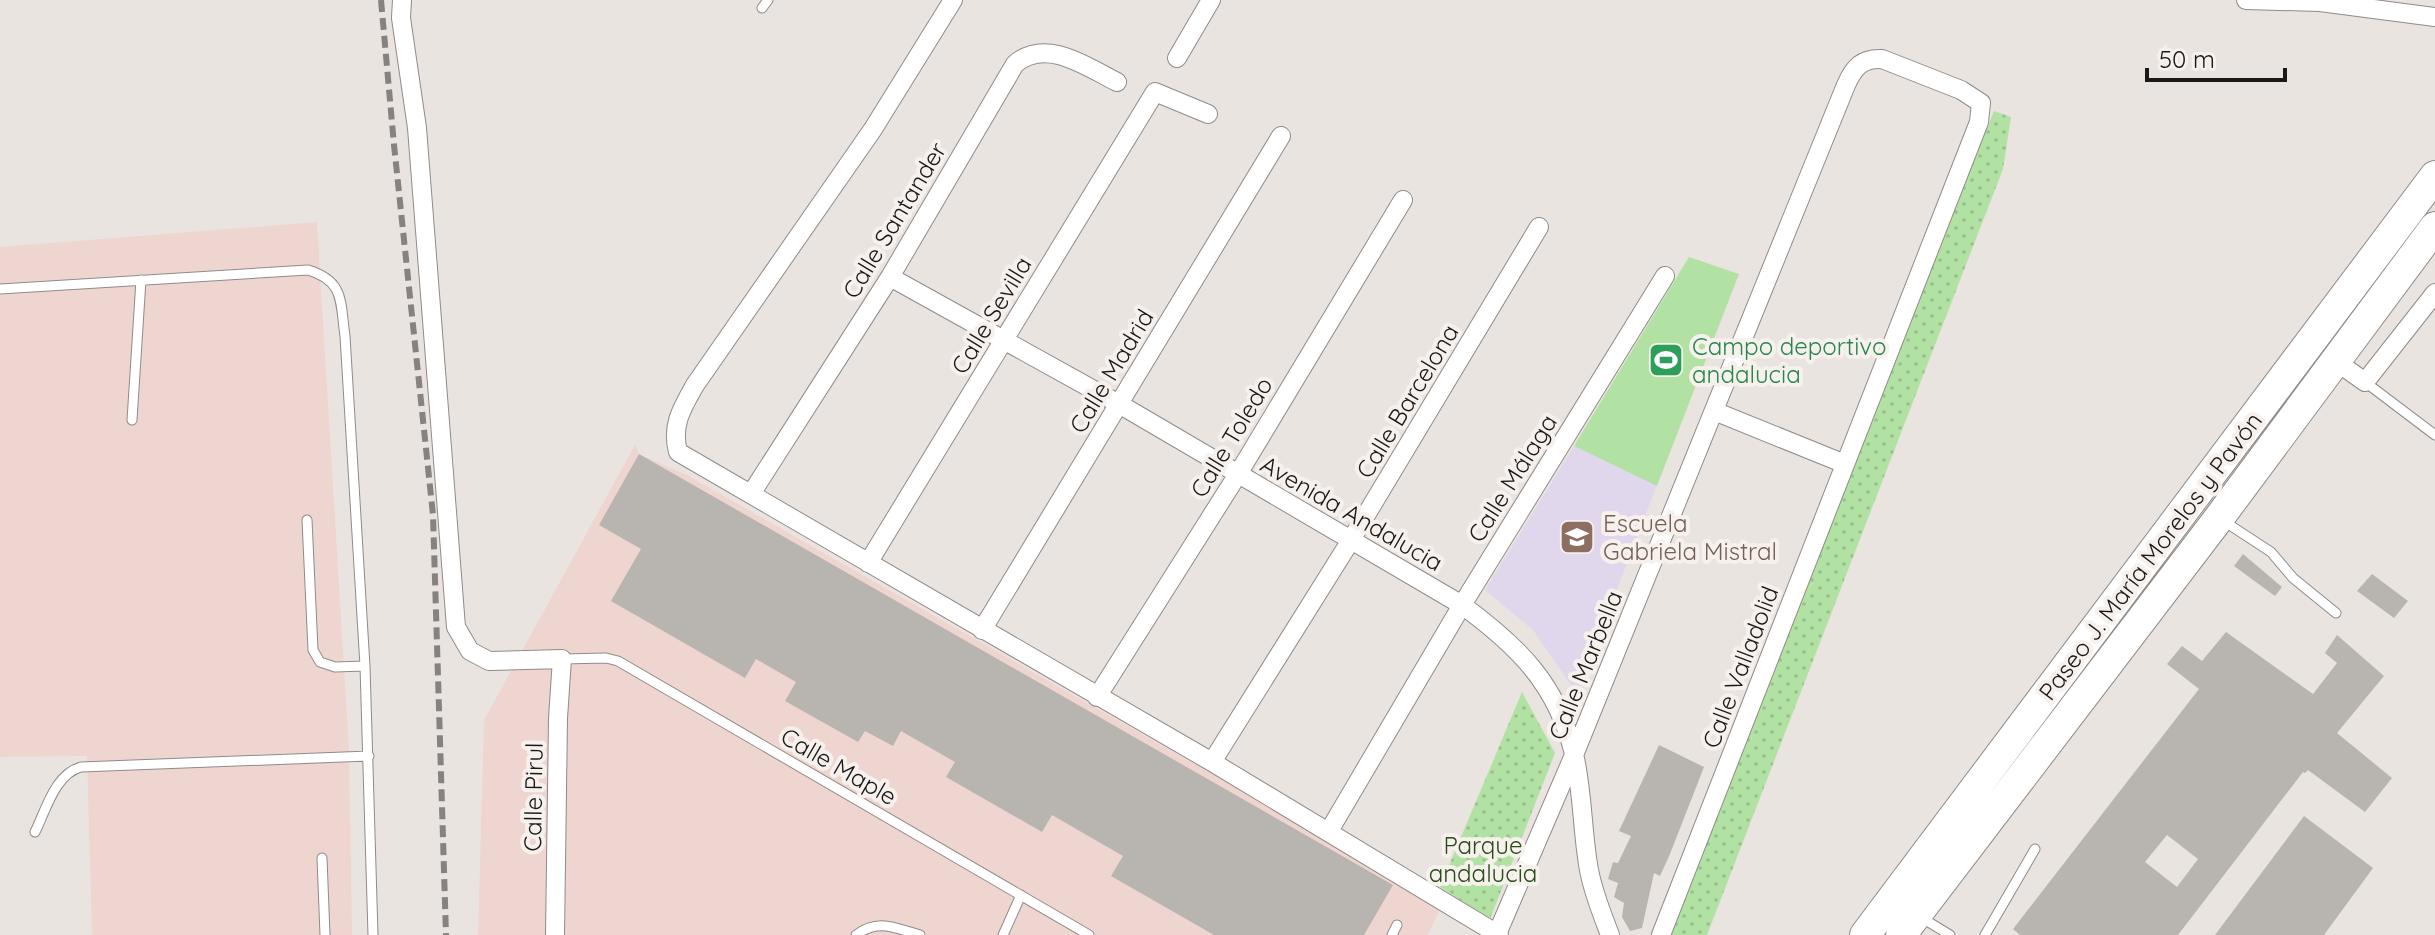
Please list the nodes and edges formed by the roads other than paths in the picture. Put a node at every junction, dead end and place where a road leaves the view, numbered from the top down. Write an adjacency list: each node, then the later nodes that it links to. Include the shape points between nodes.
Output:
1 (402, 0): 37 (street, via 456,627 470,651 489,661)
2 (953, 0): 29 (street, via 873,129 695,385 676,423 678,452)
3 (1211, 0): 6 (street)
4 (2246, 0): 5 (street, via 2320,2)
5 (2435, 17)
6 (1177, 58)
7 (1117, 82): 16 (street, Calle Santander, via 1062,55 1028,55 1015,64)
8 (1981, 103): 24 (street, Calle Marbella, via 1882,59 1864,61 1851,74); 27 (street, Calle Valladolid, via 1979,122)
9 (1208, 114): 20 (street, Calle Sevilla, via 1155,92)
10 (1281, 136): 23 (street, Calle Madrid)
11 (2435, 176): 61 (highway, Paseo J. María Morelos y Pavón)
12 (1403, 200): 28 (street, Calle Toledo)
13 (1539, 227): 32 (street, Calle Barcelona)
14 (2435, 227): 21 (highway, Paseo J. María Morelos y Pavón)
15 (1665, 276): 34 (street, Calle Málaga)
16 (890, 277): 20 (street, Avenida Andalucia); 29 (street, Calle Santander)
17 (141, 280): 18 (lane); 25 (lane); 38 (lane, via 308,270 325,275 336,286 345,336)
18 (0, 289)
19 (2435, 293): 22 (street)
20 (1003, 340): 23 (street, Avenida Andalucia); 33 (street, Calle Sevilla)
21 (2334, 360): 22 (street); 30 (highway, Paseo J. María Morelos y Pavón)
22 (2365, 382): 26 (lane)
23 (1119, 404): 28 (street, Avenida Andalucia); 36 (street, Calle Madrid)
24 (1714, 411): 27 (street); 40 (street, Calle Marbella)
25 (132, 420)
26 (2435, 435)
27 (1845, 464): 60 (street, Calle Valladolid)
28 (1238, 474): 32 (street, Avenida Andalucia); 39 (street, Calle Toledo)
29 (751, 494): 33 (street)
30 (2219, 518): 35 (lane, via 2271,552); 49 (highway, Paseo J. María Morelos y Pavón)
31 (307, 520): 38 (lane, via 313,650 320,662 335,667)
32 (1351, 540): 34 (street, Avenida Andalucia); 42 (street, Calle Barcelona)
33 (868, 563): 36 (street)
34 (1462, 605): 40 (street, Avenida Andalucia, via 1523,654 1559,712); 43 (street, Calle Málaga)
35 (2336, 613)
36 (982, 630): 39 (street)
37 (562, 659): 47 (lane, Calle Maple, via 618,661); 53 (street, Calle Pirul)
38 (365, 666): 41 (lane)
39 (1097, 697): 42 (street)
40 (1574, 755): 50 (street, Calle Marbella); 59 (street, Avenida Andalucia, via 1589,871)
41 (369, 756): 44 (lane, via 81,767 62,778); 52 (lane)
42 (1212, 762): 43 (street)
43 (1329, 831): 50 (street)
44 (35, 832)
45 (2035, 849): 63 (lane)
46 (322, 858): 51 (lane)
47 (1021, 895): 56 (lane); 57 (lane, Calle Maple)
48 (1397, 925): 58 (lane)
49 (1908, 929): 62 (lane)
50 (1498, 934)
51 (325, 935)
52 (373, 935)
53 (555, 935)
54 (856, 935): 55 (lane, via 868,925 883,925)
55 (920, 935)
56 (1003, 935)
57 (1089, 935)
58 (1392, 935)
59 (1610, 935)
60 (1661, 935)
61 (1865, 935)
62 (1950, 935)
63 (1985, 935)

